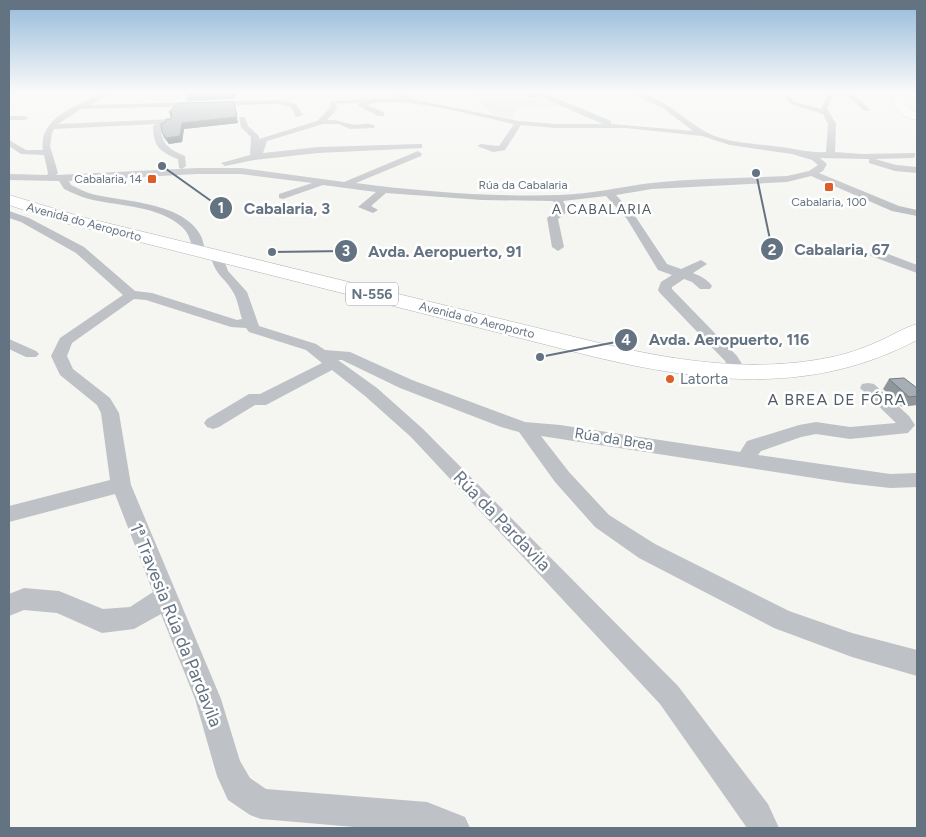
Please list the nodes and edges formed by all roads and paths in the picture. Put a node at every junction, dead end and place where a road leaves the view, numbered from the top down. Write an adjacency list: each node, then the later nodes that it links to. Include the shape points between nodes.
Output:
1 (49, 131): 13 (street, via 45,141)
2 (157, 131): 19 (street, via 157,139 168,152 182,158)
3 (250, 131): 17 (street, via 255,136)
4 (291, 131): 17 (street, via 261,141 259,153)
5 (513, 131): 12 (street, via 502,148)
6 (669, 131): 9 (street)
7 (694, 131): 9 (street)
8 (832, 131): 14 (street)
9 (697, 134): 10 (street, via 684,141); 16 (street, via 730,143)
10 (647, 137)
11 (9, 142): 13 (street, via 24,152)
12 (481, 146)
13 (48, 153): 25 (street, via 53,173)
14 (830, 154): 16 (street); 18 (street)
15 (912, 155): 18 (street)
16 (810, 156): 21 (street, via 823,164)
17 (254, 157): 19 (street); 27 (street, via 318,150 419,150)
18 (855, 157): 20 (street, via 895,168)
19 (182, 166): 22 (street)
20 (917, 170)
21 (812, 173): 29 (street, Rúa da Cabalaria, via 777,180); 36 (street, via 896,209)
22 (138, 174): 24 (street, Rúa da Cabalaria); 26 (street, Rúa da Cabalaria, via 241,171)
23 (9, 177): 25 (street, Rúa da Cabalaria)
24 (66, 178): 25 (street, Rúa da Cabalaria); 40 (street, via 67,187 89,196 165,212 177,218)
25 (48, 179)
26 (324, 182): 27 (street, Rúa da Cabalaria); 33 (street)
27 (343, 185): 30 (street, Rúa da Cabalaria)
28 (599, 185): 29 (street, via 638,182)
29 (647, 186): 31 (street, Rúa da Cabalaria)
30 (383, 191): 32 (street, Rúa da Cabalaria, via 451,196); 35 (street, via 363,207)
31 (608, 193): 32 (street, Rúa da Cabalaria); 43 (street, via 639,230 662,267)
32 (552, 195): 38 (street, via 563,211 552,218)
33 (283, 196)
34 (9, 200): 40 (main road, Avenida do Aeroporto / N-556, via 38,211)
35 (373, 210)
36 (917, 213)
37 (9, 214): 45 (street, via 80,250)
38 (558, 247)
39 (875, 252): 42 (street)
40 (208, 253): 46 (street, via 223,275 239,290); 51 (main road, Avenida do Aeroporto / N-556, via 617,355 682,367)
41 (701, 264): 43 (street)
42 (917, 269)
43 (682, 274): 44 (street, via 697,279); 51 (street, via 666,285 665,290 732,359)
44 (705, 286)
45 (132, 295): 46 (street, via 147,296 236,324); 57 (street, 1ª Travesia Rúa da Pardavila, via 65,341 59,356 66,372 104,402 110,412)
46 (249, 323): 50 (street, Rúa da Pardavila, via 254,329 311,347)
47 (917, 331): 51 (main road, Avenida do Aeroporto / N-556, via 874,353 838,364 792,371)
48 (9, 343): 49 (street)
49 (31, 354)
50 (328, 359): 53 (street, via 312,373 260,401 255,398); 54 (street, Rúa da Brea, via 345,356 406,384); 63 (street, Rúa da Pardavila, via 417,433 669,695 700,734)
51 (739, 372)
52 (868, 388): 55 (street, via 906,425 850,433 816,428 799,431 754,446 749,451)
53 (212, 423)
54 (525, 428): 55 (street, Rúa da Brea); 61 (street, via 562,477 602,521 647,551 783,620 852,645)
55 (749, 461): 56 (street, Rúa da Brea, via 890,481)
56 (917, 480)
57 (121, 485): 58 (street); 59 (street, 1ª Travesia Rúa da Pardavila)
58 (9, 514)
59 (166, 598): 60 (street, via 134,618 102,622 60,602 24,599); 62 (street, 1ª Travesia Rúa da Pardavila, via 208,699 227,766 238,789 261,804 427,818)
60 (9, 605)
61 (917, 663)
62 (454, 828)
63 (763, 828)

